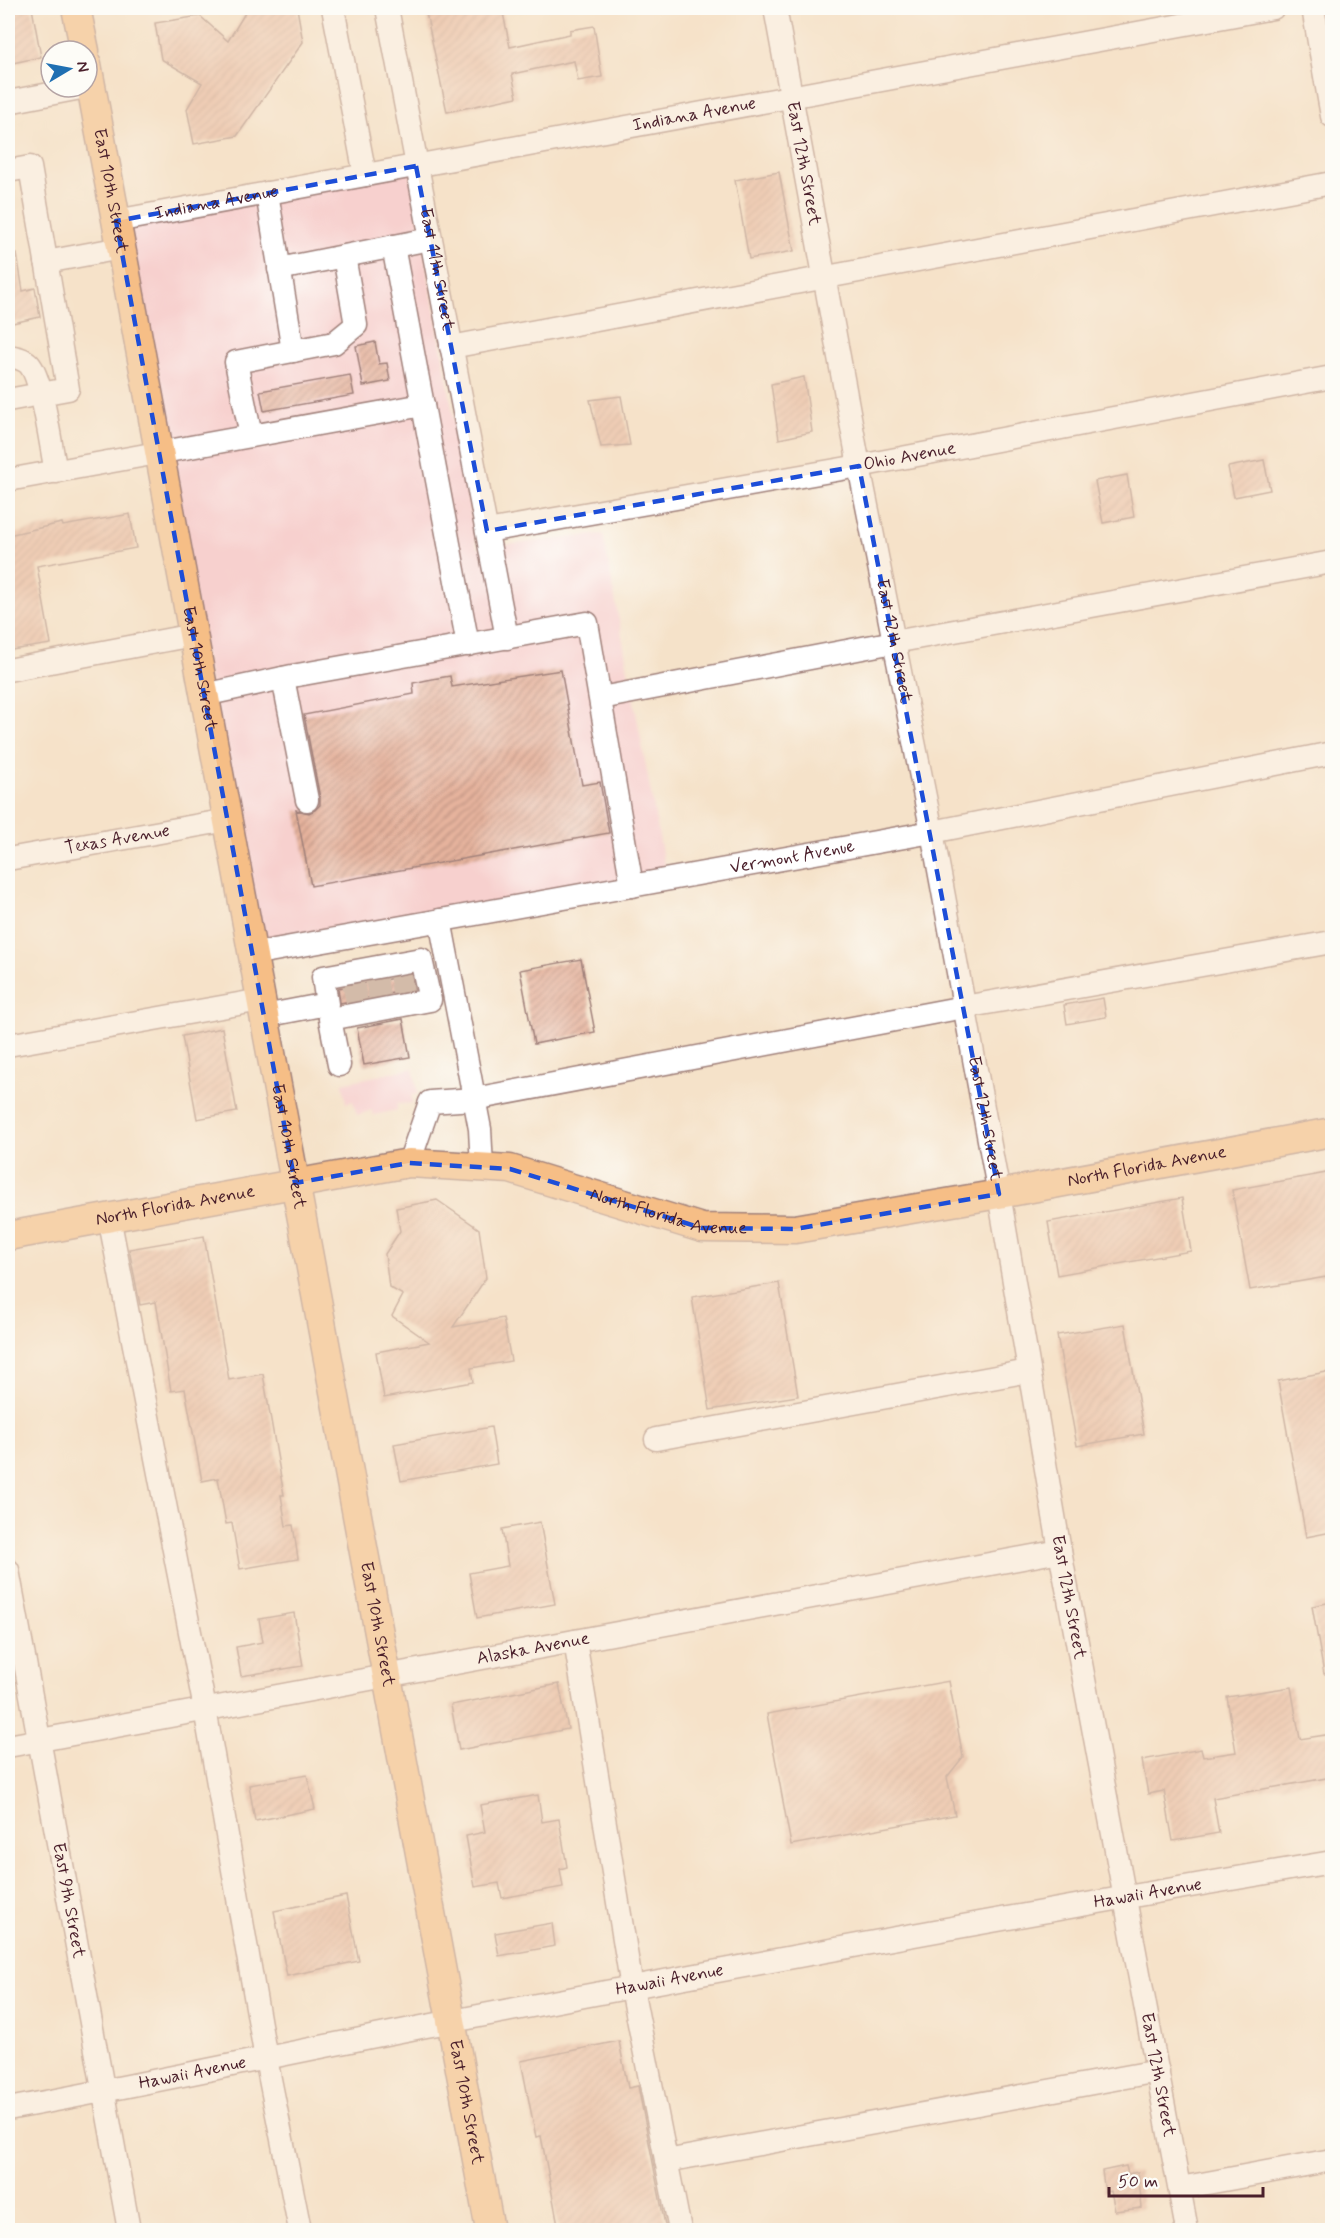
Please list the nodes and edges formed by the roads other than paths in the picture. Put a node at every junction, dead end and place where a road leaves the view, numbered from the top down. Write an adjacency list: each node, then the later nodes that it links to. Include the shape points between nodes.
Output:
1 (76, 8): 7 (main road)
2 (333, 8): 15 (street)
3 (387, 8): 13 (street, East 11th Street)
4 (775, 8): 9 (street, East 12th Street)
5 (1273, 8): 9 (street, Indiana Avenue)
6 (1313, 8): 12 (street)
7 (82, 39)
8 (39, 92): 11 (street)
9 (792, 96): 13 (street, Indiana Avenue); 24 (street, East 12th Street)
10 (94, 99): 18 (main road, East 10th Street)
11 (8, 102)
12 (1332, 116)
13 (416, 166): 15 (street, Indiana Avenue); 19 (street, East 11th Street)
14 (8, 171): 22 (street, via 30,167)
15 (365, 175): 17 (street, Indiana Avenue)
16 (1332, 183): 24 (street)
17 (267, 194): 18 (street, Indiana Avenue); 23 (street)
18 (119, 235): 22 (street, Indiana Avenue); 33 (main road, East 10th Street)
19 (430, 239): 20 (street); 25 (street, East 11th Street)
20 (393, 246): 21 (street); 31 (street)
21 (344, 256): 23 (street); 26 (street, via 356,325 334,343)
22 (46, 262): 29 (street, via 68,388)
23 (279, 269): 26 (street)
24 (825, 278): 25 (street); 34 (street, East 12th Street)
25 (451, 347): 37 (street, East 11th Street)
26 (293, 351): 32 (street, via 236,362)
27 (8, 357): 29 (street, via 28,363)
28 (1332, 377): 34 (street, Ohio Avenue)
29 (40, 394): 30 (street); 35 (street)
30 (8, 400)
31 (423, 405): 32 (street); 42 (street)
32 (251, 436): 33 (street)
33 (159, 453): 35 (street); 39 (main road, East 10th Street)
34 (859, 466): 37 (street, Ohio Avenue); 41 (street, East 12th Street)
35 (56, 472): 36 (street)
36 (8, 480)
37 (487, 531): 40 (street, East 11th Street)
38 (1332, 562): 41 (street)
39 (193, 635): 43 (street); 45 (main road, East 10th Street)
40 (507, 638): 42 (street); 46 (street, via 587,623)
41 (894, 642): 46 (street); 50 (street, East 12th Street)
42 (468, 645): 44 (street)
43 (8, 670)
44 (283, 678): 45 (street); 48 (street)
45 (204, 695): 49 (main road, East 10th Street)
46 (601, 698): 52 (street)
47 (1332, 753): 50 (street, Vermont Avenue)
48 (307, 800)
49 (228, 820): 51 (street, Texas Avenue); 57 (main road, East 10th Street)
50 (932, 832): 52 (street, Vermont Avenue); 63 (street, East 12th Street)
51 (8, 859)
52 (632, 886): 53 (street, Vermont Avenue)
53 (440, 920): 54 (street, Vermont Avenue); 58 (street)
54 (407, 927): 55 (street, Vermont Avenue); 59 (street)
55 (331, 940): 57 (street, Vermont Avenue); 60 (street)
56 (1332, 942): 63 (street)
57 (252, 954): 64 (main road, East 10th Street)
58 (447, 954): 59 (street); 61 (street)
59 (408, 964): 60 (street); 62 (street)
60 (347, 977): 65 (street, via 323,977)
61 (454, 996): 62 (street); 68 (street)
62 (430, 1000): 65 (street)
63 (964, 1007): 68 (street); 73 (street, East 12th Street)
64 (262, 1008): 65 (street); 66 (street); 72 (main road, East 10th Street)
65 (328, 1012): 67 (street)
66 (8, 1045)
67 (339, 1065)
68 (474, 1099): 70 (street, via 430,1102); 71 (street)
69 (1332, 1132): 73 (main road, North Florida Avenue)
70 (410, 1163): 71 (main road, North Florida Avenue); 72 (main road, North Florida Avenue)
71 (482, 1167): 73 (main road, North Florida Avenue, via 510,1169 702,1228 795,1229)
72 (295, 1183): 74 (main road, North Florida Avenue); 81 (main road, East 10th Street)
73 (999, 1194): 76 (street, East 12th Street)
74 (109, 1217): 75 (main road, North Florida Avenue); 82 (street)
75 (8, 1236)
76 (1029, 1371): 77 (street); 78 (street, East 12th Street)
77 (656, 1439)
78 (1060, 1551): 80 (street, Alaska Avenue); 86 (street, East 12th Street)
79 (8, 1570): 83 (street, East 9th Street)
80 (575, 1641): 81 (street, Alaska Avenue); 87 (street)
81 (387, 1676): 82 (street, Alaska Avenue); 88 (main road, East 10th Street)
82 (205, 1709): 83 (street, Alaska Avenue); 89 (street)
83 (39, 1739): 84 (street, Alaska Avenue); 91 (street, East 9th Street)
84 (8, 1746)
85 (1332, 1862): 86 (street, Hawaii Avenue)
86 (1125, 1896): 87 (street, Hawaii Avenue); 90 (street, East 12th Street)
87 (632, 1988): 88 (street, Hawaii Avenue); 94 (street)
88 (451, 2021): 89 (street, Hawaii Avenue); 98 (main road, East 10th Street)
89 (266, 2059): 91 (street, Hawaii Avenue); 97 (street)
90 (1158, 2071): 94 (street); 95 (street, East 12th Street)
91 (104, 2092): 92 (street, Hawaii Avenue); 96 (street, East 9th Street)
92 (8, 2109)
93 (1332, 2160): 95 (street)
94 (666, 2161): 99 (street)
95 (1180, 2188): 100 (street, East 12th Street)
96 (129, 2230)
97 (300, 2230)
98 (489, 2230)
99 (680, 2230)
100 (1187, 2230)

